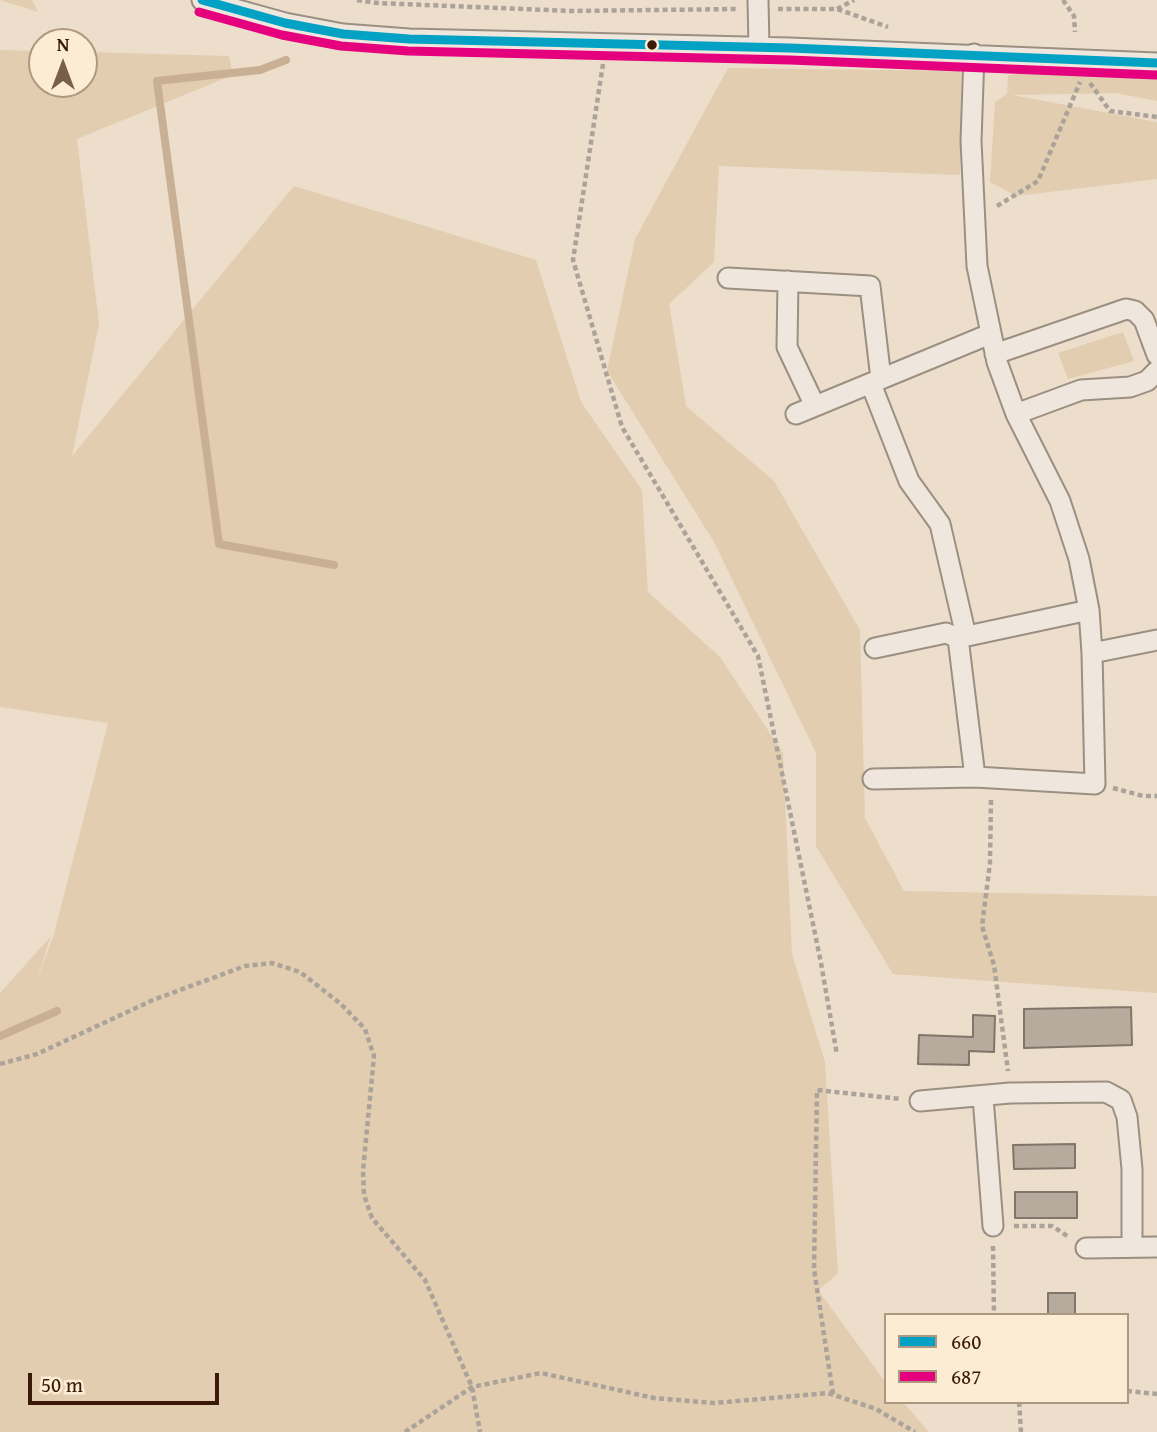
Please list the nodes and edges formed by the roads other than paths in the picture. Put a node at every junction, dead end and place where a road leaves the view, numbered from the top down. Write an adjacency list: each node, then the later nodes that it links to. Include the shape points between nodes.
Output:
1 (202, 0): 3 (street, via 285,23 409,39)
2 (758, 0): 3 (street)
3 (759, 47): 4 (street)
4 (974, 54): 5 (street); 8 (street, via 971,141 977,266)
5 (1157, 63)
6 (728, 278): 7 (street)
7 (788, 281): 12 (street, via 870,286); 13 (street, via 787,347)
8 (990, 334): 9 (street); 12 (street)
9 (995, 354): 10 (street, via 1126,309 1144,320); 15 (street)
10 (1157, 355)
11 (1157, 371): 15 (street, via 1147,381 1130,387 1081,390)
12 (876, 381): 13 (street); 17 (street, via 909,481 940,524)
13 (815, 406): 14 (street)
14 (796, 414)
15 (1016, 414): 16 (street, via 1060,501 1079,559)
16 (1088, 610): 17 (street); 20 (street)
17 (962, 637): 19 (street, via 946,633); 21 (street)
18 (1157, 640): 20 (street)
19 (875, 648)
20 (1092, 653): 21 (street, via 1095,784)
21 (983, 777): 22 (street)
22 (873, 779)
23 (983, 1097): 24 (street); 25 (street); 26 (street, via 1107,1092 1121,1100 1132,1169)
24 (920, 1101)
25 (993, 1226)
26 (1132, 1247): 27 (street); 28 (street)
27 (1157, 1247)
28 (1086, 1248)

